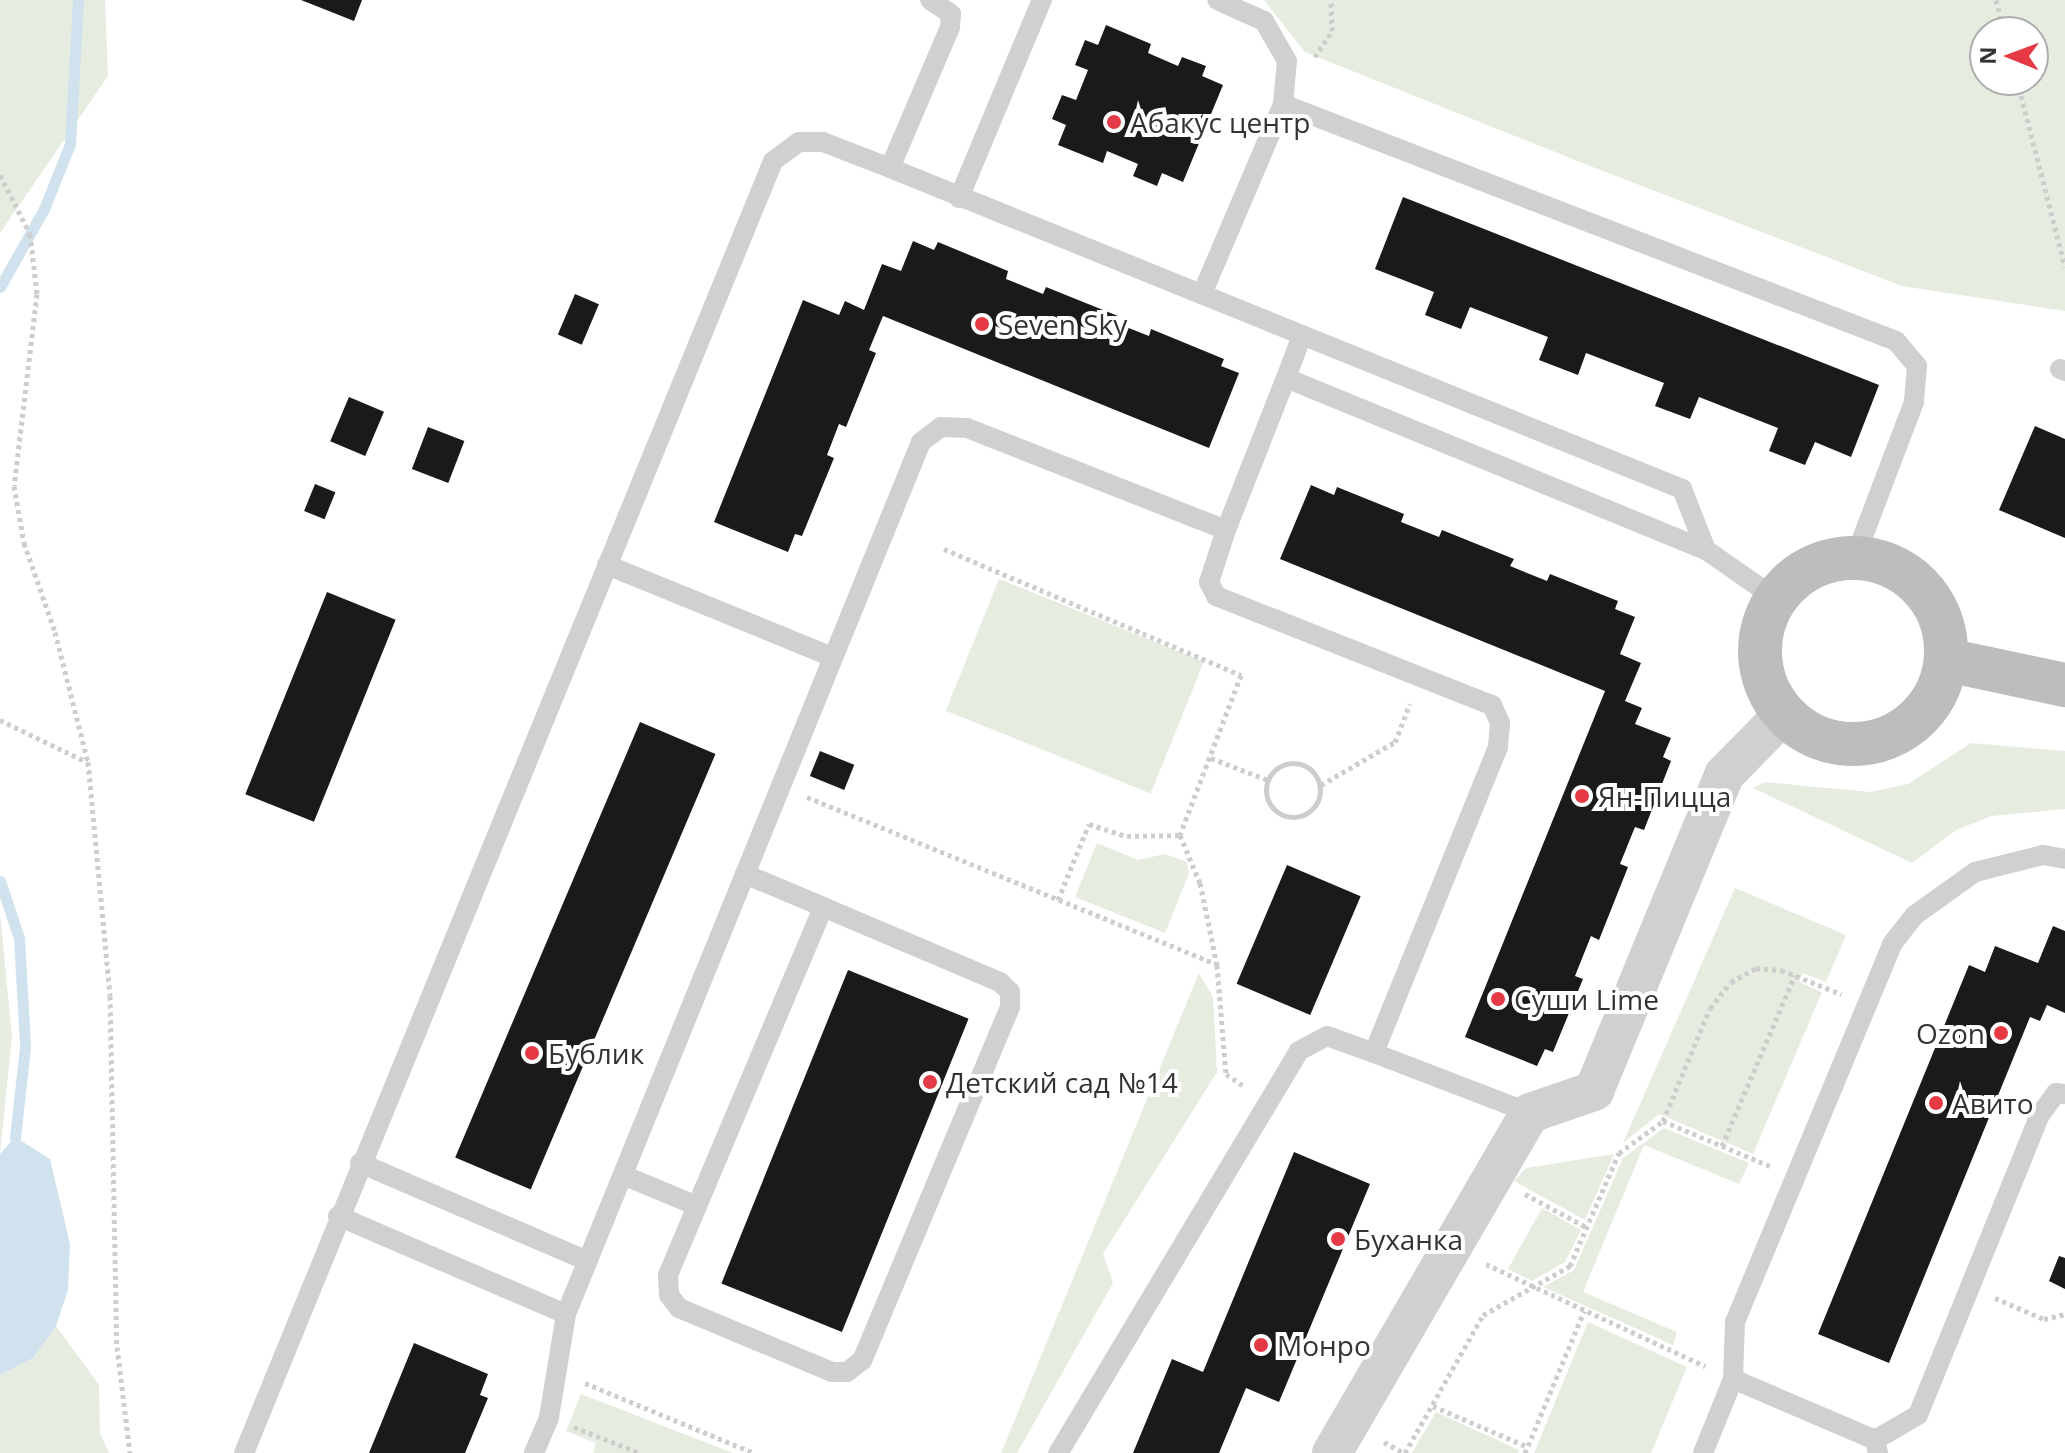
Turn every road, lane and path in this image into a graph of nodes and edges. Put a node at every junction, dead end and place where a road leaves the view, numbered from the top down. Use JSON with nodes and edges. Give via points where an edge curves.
{"nodes":[{"id":1,"x":930,"y":0,"type":"edge"},
{"id":2,"x":1042,"y":0,"type":"edge"},
{"id":3,"x":1217,"y":0,"type":"edge"},
{"id":4,"x":2021,"y":96,"type":"edge"},
{"id":5,"x":1283,"y":104,"type":"junction"},
{"id":6,"x":890,"y":168,"type":"junction"},
{"id":7,"x":0,"y":175,"type":"edge"},
{"id":8,"x":959,"y":198,"type":"junction"},
{"id":9,"x":2065,"y":267,"type":"edge"},
{"id":10,"x":1202,"y":294,"type":"junction"},
{"id":11,"x":1302,"y":335,"type":"junction"},
{"id":12,"x":1286,"y":378,"type":"junction"},
{"id":13,"x":1226,"y":530,"type":"junction"},
{"id":14,"x":944,"y":549,"type":"dead end"},
{"id":15,"x":1706,"y":550,"type":"junction"},
{"id":16,"x":1855,"y":557,"type":"junction"},
{"id":17,"x":607,"y":565,"type":"junction"},
{"id":18,"x":1775,"y":598,"type":"junction"},
{"id":19,"x":833,"y":657,"type":"junction"},
{"id":20,"x":1947,"y":660,"type":"junction"},
{"id":21,"x":1421,"y":677,"type":"junction"},
{"id":22,"x":2065,"y":685,"type":"edge"},
{"id":23,"x":1783,"y":715,"type":"junction"},
{"id":24,"x":0,"y":720,"type":"edge"},
{"id":25,"x":1211,"y":758,"type":"junction"},
{"id":26,"x":88,"y":762,"type":"junction"},
{"id":27,"x":1268,"y":780,"type":"junction"},
{"id":28,"x":1321,"y":785,"type":"junction"},
{"id":29,"x":781,"y":786,"type":"junction"},
{"id":30,"x":1180,"y":835,"type":"junction"},
{"id":31,"x":2065,"y":859,"type":"edge"},
{"id":32,"x":745,"y":874,"type":"junction"},
{"id":33,"x":1058,"y":900,"type":"junction"},
{"id":34,"x":823,"y":907,"type":"junction"},
{"id":35,"x":1217,"y":965,"type":"junction"},
{"id":36,"x":1795,"y":975,"type":"junction"},
{"id":37,"x":1864,"y":1004,"type":"junction"},
{"id":38,"x":1374,"y":1053,"type":"junction"},
{"id":39,"x":1226,"y":1074,"type":"dead end"},
{"id":40,"x":2065,"y":1094,"type":"edge"},
{"id":41,"x":1530,"y":1113,"type":"junction"},
{"id":42,"x":1663,"y":1121,"type":"junction"},
{"id":43,"x":1722,"y":1146,"type":"junction"},
{"id":44,"x":360,"y":1163,"type":"junction"},
{"id":45,"x":623,"y":1175,"type":"junction"},
{"id":46,"x":1793,"y":1176,"type":"junction"},
{"id":47,"x":1494,"y":1177,"type":"junction"},
{"id":48,"x":697,"y":1206,"type":"junction"},
{"id":49,"x":338,"y":1216,"type":"junction"},
{"id":50,"x":1588,"y":1228,"type":"junction"},
{"id":51,"x":1453,"y":1248,"type":"junction"},
{"id":52,"x":588,"y":1261,"type":"junction"},
{"id":53,"x":1532,"y":1287,"type":"junction"},
{"id":54,"x":1970,"y":1288,"type":"junction"},
{"id":55,"x":1584,"y":1311,"type":"junction"},
{"id":56,"x":566,"y":1314,"type":"junction"},
{"id":57,"x":2065,"y":1314,"type":"edge"},
{"id":58,"x":558,"y":1372,"type":"junction"},
{"id":59,"x":1733,"y":1379,"type":"junction"},
{"id":60,"x":1433,"y":1406,"type":"junction"},
{"id":61,"x":549,"y":1417,"type":"junction"},
{"id":62,"x":1877,"y":1446,"type":"edge"},
{"id":63,"x":1526,"y":1450,"type":"edge"},
{"id":64,"x":130,"y":1453,"type":"edge"},
{"id":65,"x":244,"y":1453,"type":"edge"},
{"id":66,"x":534,"y":1453,"type":"edge"},
{"id":67,"x":640,"y":1453,"type":"edge"},
{"id":68,"x":754,"y":1453,"type":"edge"},
{"id":69,"x":1058,"y":1453,"type":"edge"},
{"id":70,"x":1332,"y":1453,"type":"edge"},
{"id":71,"x":1405,"y":1453,"type":"edge"},
{"id":72,"x":1703,"y":1453,"type":"edge"}],
"edges":[{"from":1,"to":6,"type":"lane","via":[[951,14],[950,27]]},
{"from":2,"to":8,"type":"lane"},
{"from":3,"to":5,"type":"lane","via":[[1264,21],[1287,61]]},
{"from":4,"to":9,"type":"path"},
{"from":5,"to":10,"type":"lane"},
{"from":5,"to":16,"type":"lane","via":[[1896,341],[1917,366],[1914,402]]},
{"from":6,"to":8,"type":"lane"},
{"from":6,"to":17,"type":"lane","via":[[823,142],[799,142],[773,161]]},
{"from":7,"to":26,"type":"path","via":[[30,234],[37,294],[14,486],[24,543],[55,632]]},
{"from":8,"to":10,"type":"lane"},
{"from":10,"to":11,"type":"lane"},
{"from":11,"to":12,"type":"lane"},
{"from":11,"to":15,"type":"lane","via":[[1682,489]]},
{"from":12,"to":13,"type":"lane"},
{"from":12,"to":15,"type":"lane"},
{"from":13,"to":19,"type":"lane","via":[[967,428],[941,427],[921,442]]},
{"from":13,"to":21,"type":"lane","via":[[1209,582],[1216,596]]},
{"from":14,"to":25,"type":"path","via":[[1234,668],[1241,685]]},
{"from":15,"to":18,"type":"lane"},
{"from":16,"to":18,"type":"street","via":[[1824,561],[1796,575]]},
{"from":16,"to":20,"type":"street","via":[[1892,565],[1924,588],[1943,621]]},
{"from":17,"to":19,"type":"lane"},
{"from":17,"to":44,"type":"lane"},
{"from":18,"to":23,"type":"street","via":[[1760,636],[1762,678]]},
{"from":19,"to":29,"type":"lane"},
{"from":20,"to":22,"type":"street"},
{"from":20,"to":23,"type":"street","via":[[1934,701],[1903,732],[1862,746],[1818,739]]},
{"from":21,"to":28,"type":"path","via":[[1395,742]]},
{"from":21,"to":38,"type":"lane","via":[[1492,705],[1500,723],[1498,747]]},
{"from":23,"to":41,"type":"street","via":[[1724,775],[1594,1091]]},
{"from":24,"to":26,"type":"path"},
{"from":25,"to":27,"type":"path"},
{"from":25,"to":30,"type":"path"},
{"from":26,"to":64,"type":"path","via":[[110,996],[117,1347]]},
{"from":27,"to":28,"type":"path","via":[[1293,763],[1314,773]]},
{"from":27,"to":28,"type":"path","via":[[1269,802],[1286,816],[1311,811]]},
{"from":29,"to":32,"type":"lane"},
{"from":29,"to":33,"type":"path"},
{"from":30,"to":33,"type":"path","via":[[1127,836],[1089,824]]},
{"from":30,"to":35,"type":"path","via":[[1200,883]]},
{"from":31,"to":37,"type":"lane","via":[[2043,855],[1975,872],[1915,915],[1892,944]]},
{"from":32,"to":34,"type":"lane"},
{"from":32,"to":45,"type":"lane"},
{"from":33,"to":35,"type":"path"},
{"from":34,"to":48,"type":"lane"},
{"from":34,"to":48,"type":"lane","via":[[1000,982],[1010,992],[1010,1007],[862,1360],[847,1372],[832,1372],[679,1308],[669,1295],[668,1275]]},
{"from":35,"to":39,"type":"path"},
{"from":36,"to":37,"type":"path"},
{"from":36,"to":42,"type":"path","via":[[1756,968],[1731,982],[1710,1008]]},
{"from":36,"to":43,"type":"path"},
{"from":37,"to":46,"type":"lane"},
{"from":38,"to":41,"type":"lane"},
{"from":38,"to":69,"type":"lane","via":[[1327,1036],[1299,1051]]},
{"from":40,"to":54,"type":"lane","via":[[2056,1093],[2040,1115]]},
{"from":41,"to":47,"type":"street"},
{"from":42,"to":43,"type":"path"},
{"from":42,"to":50,"type":"path","via":[[1619,1153]]},
{"from":43,"to":46,"type":"path"},
{"from":44,"to":49,"type":"lane"},
{"from":44,"to":52,"type":"lane"},
{"from":45,"to":48,"type":"lane"},
{"from":45,"to":52,"type":"lane"},
{"from":46,"to":59,"type":"lane","via":[[1735,1322]]},
{"from":47,"to":50,"type":"path"},
{"from":47,"to":51,"type":"street"},
{"from":49,"to":56,"type":"lane"},
{"from":49,"to":65,"type":"lane"},
{"from":50,"to":53,"type":"path","via":[[1570,1266]]},
{"from":51,"to":53,"type":"path"},
{"from":51,"to":70,"type":"street"},
{"from":52,"to":56,"type":"lane"},
{"from":53,"to":55,"type":"path"},
{"from":53,"to":60,"type":"path","via":[[1483,1315]]},
{"from":54,"to":57,"type":"path","via":[[2044,1319]]},
{"from":54,"to":62,"type":"lane","via":[[1918,1415]]},
{"from":55,"to":59,"type":"path"},
{"from":55,"to":63,"type":"path"},
{"from":56,"to":58,"type":"lane"},
{"from":58,"to":61,"type":"lane"},
{"from":58,"to":68,"type":"path"},
{"from":59,"to":62,"type":"lane"},
{"from":59,"to":72,"type":"lane"},
{"from":60,"to":63,"type":"path"},
{"from":60,"to":71,"type":"path"},
{"from":61,"to":66,"type":"lane"},
{"from":61,"to":67,"type":"path"}]}
